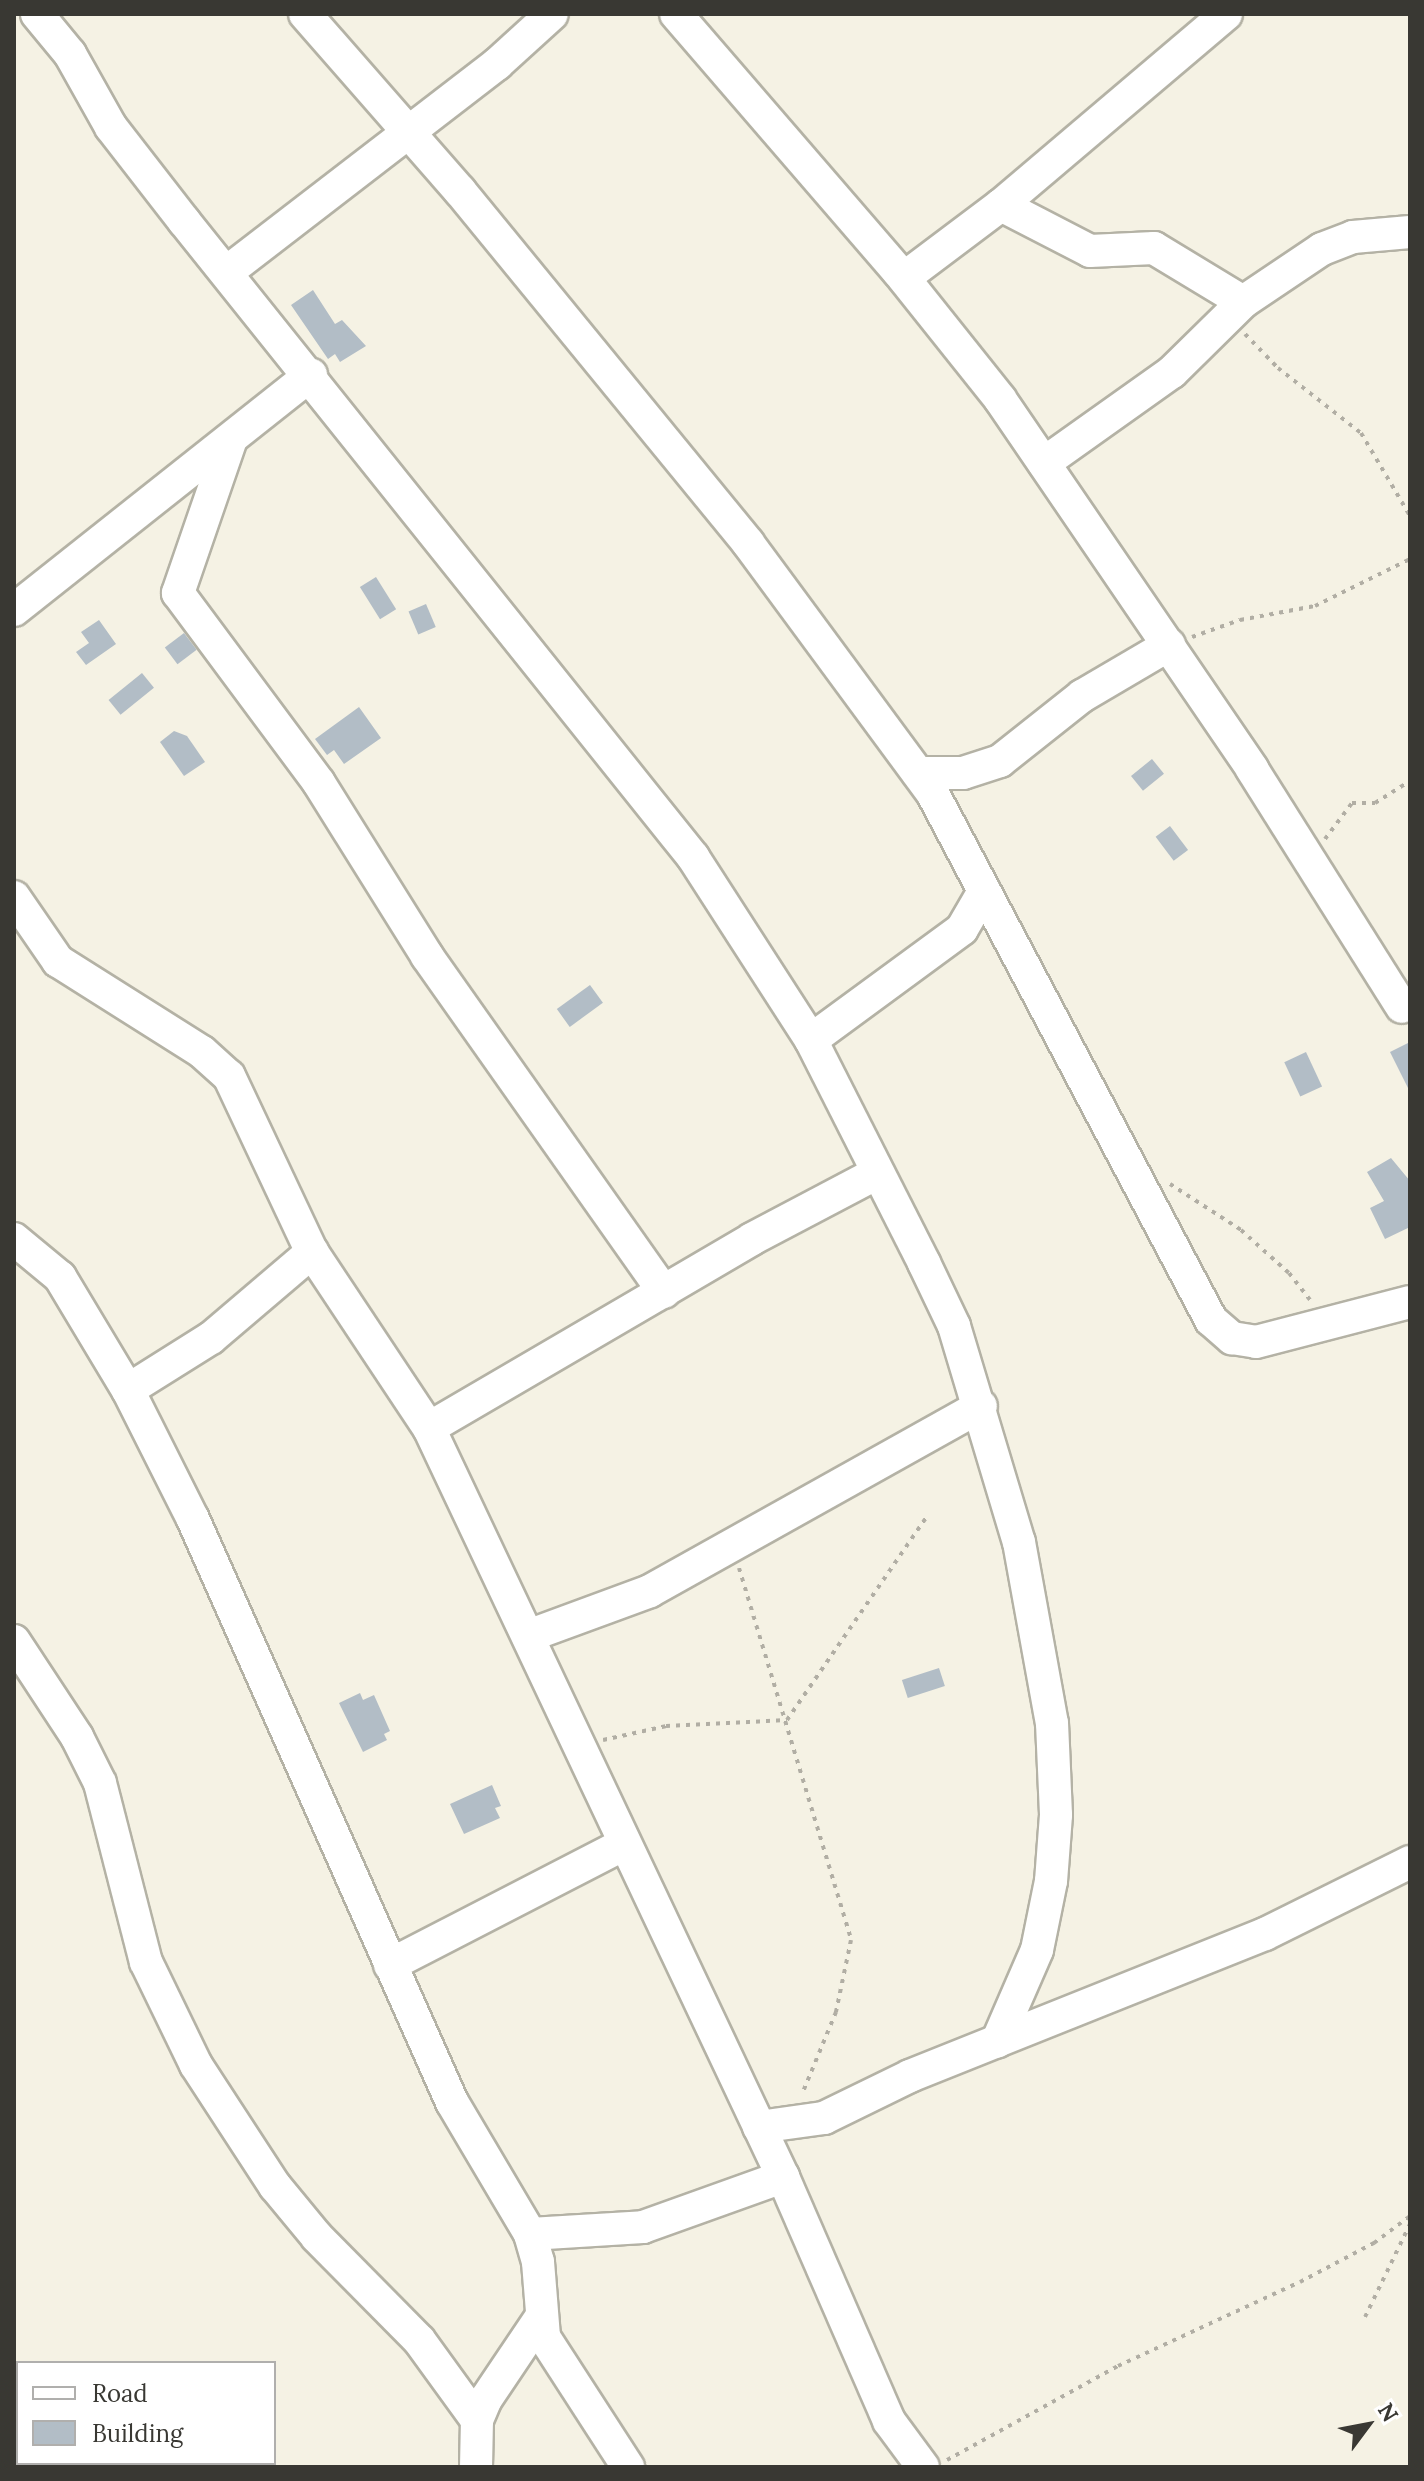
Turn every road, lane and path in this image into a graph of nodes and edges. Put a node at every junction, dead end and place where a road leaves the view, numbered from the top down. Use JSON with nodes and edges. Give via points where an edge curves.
{"nodes":[{"id":1,"x":37,"y":14,"type":"edge"},
{"id":2,"x":305,"y":14,"type":"edge"},
{"id":3,"x":552,"y":14,"type":"edge"},
{"id":4,"x":676,"y":14,"type":"edge"},
{"id":5,"x":1226,"y":14,"type":"edge"},
{"id":6,"x":409,"y":132,"type":"junction"},
{"id":7,"x":1001,"y":205,"type":"junction"},
{"id":8,"x":1410,"y":232,"type":"edge"},
{"id":9,"x":227,"y":272,"type":"junction"},
{"id":10,"x":904,"y":278,"type":"junction"},
{"id":11,"x":1236,"y":310,"type":"junction"},
{"id":12,"x":311,"y":375,"type":"junction"},
{"id":13,"x":230,"y":442,"type":"junction"},
{"id":14,"x":1044,"y":463,"type":"junction"},
{"id":15,"x":1410,"y":516,"type":"edge"},
{"id":16,"x":1410,"y":559,"type":"edge"},
{"id":17,"x":14,"y":610,"type":"edge"},
{"id":18,"x":1169,"y":645,"type":"junction"},
{"id":19,"x":918,"y":773,"type":"junction"},
{"id":20,"x":1410,"y":781,"type":"edge"},
{"id":21,"x":1311,"y":862,"type":"junction"},
{"id":22,"x":984,"y":891,"type":"junction"},
{"id":23,"x":14,"y":897,"type":"edge"},
{"id":24,"x":1402,"y":1007,"type":"dead end"},
{"id":25,"x":811,"y":1040,"type":"junction"},
{"id":26,"x":877,"y":1173,"type":"junction"},
{"id":27,"x":1162,"y":1179,"type":"dead end"},
{"id":28,"x":14,"y":1239,"type":"edge"},
{"id":29,"x":312,"y":1252,"type":"junction"},
{"id":30,"x":664,"y":1292,"type":"junction"},
{"id":31,"x":1410,"y":1302,"type":"edge"},
{"id":32,"x":1327,"y":1326,"type":"junction"},
{"id":33,"x":128,"y":1390,"type":"junction"},
{"id":34,"x":981,"y":1406,"type":"junction"},
{"id":35,"x":429,"y":1428,"type":"junction"},
{"id":36,"x":928,"y":1515,"type":"dead end"},
{"id":37,"x":731,"y":1546,"type":"junction"},
{"id":38,"x":528,"y":1636,"type":"junction"},
{"id":39,"x":14,"y":1641,"type":"edge"},
{"id":40,"x":787,"y":1720,"type":"junction"},
{"id":41,"x":579,"y":1749,"type":"junction"},
{"id":42,"x":624,"y":1844,"type":"junction"},
{"id":43,"x":1410,"y":1862,"type":"edge"},
{"id":44,"x":390,"y":1965,"type":"junction"},
{"id":45,"x":997,"y":2042,"type":"junction"},
{"id":46,"x":774,"y":2126,"type":"junction"},
{"id":47,"x":783,"y":2177,"type":"junction"},
{"id":48,"x":1410,"y":2216,"type":"edge"},
{"id":49,"x":1410,"y":2224,"type":"edge"},
{"id":50,"x":530,"y":2234,"type":"junction"},
{"id":51,"x":541,"y":2317,"type":"junction"},
{"id":52,"x":1365,"y":2317,"type":"dead end"},
{"id":53,"x":477,"y":2420,"type":"junction"},
{"id":54,"x":889,"y":2421,"type":"junction"},
{"id":55,"x":476,"y":2467,"type":"edge"},
{"id":56,"x":628,"y":2467,"type":"edge"},
{"id":57,"x":891,"y":2467,"type":"edge"},
{"id":58,"x":923,"y":2467,"type":"edge"},
{"id":59,"x":934,"y":2467,"type":"edge"}],
"edges":[{"from":1,"to":9,"type":"street","via":[[70,54],[111,127]]},
{"from":2,"to":6,"type":"street"},
{"from":3,"to":6,"type":"street"},
{"from":4,"to":10,"type":"street"},
{"from":5,"to":7,"type":"street"},
{"from":6,"to":9,"type":"street"},
{"from":6,"to":19,"type":"street","via":[[748,543]]},
{"from":7,"to":10,"type":"street"},
{"from":7,"to":11,"type":"street","via":[[1090,251],[1154,248]]},
{"from":8,"to":11,"type":"street","via":[[1353,237],[1322,249]]},
{"from":9,"to":12,"type":"street"},
{"from":10,"to":14,"type":"street"},
{"from":11,"to":14,"type":"street","via":[[1172,372]]},
{"from":11,"to":15,"type":"path","via":[[1278,368],[1361,433]]},
{"from":12,"to":13,"type":"street"},
{"from":12,"to":25,"type":"street","via":[[653,802]]},
{"from":13,"to":17,"type":"street"},
{"from":13,"to":30,"type":"street","via":[[178,593],[319,783],[427,956]]},
{"from":14,"to":18,"type":"street"},
{"from":16,"to":18,"type":"path","via":[[1315,606],[1240,620]]},
{"from":18,"to":19,"type":"street","via":[[1082,696],[1000,761],[963,773]]},
{"from":18,"to":21,"type":"street"},
{"from":19,"to":22,"type":"street"},
{"from":20,"to":21,"type":"path","via":[[1375,803],[1352,803]]},
{"from":21,"to":24,"type":"street"},
{"from":22,"to":25,"type":"street","via":[[962,929]]},
{"from":22,"to":32,"type":"street","via":[[1211,1320],[1232,1338],[1256,1342]]},
{"from":23,"to":29,"type":"street","via":[[58,961],[222,1068]]},
{"from":25,"to":26,"type":"street"},
{"from":26,"to":30,"type":"street"},
{"from":26,"to":34,"type":"street","via":[[954,1326]]},
{"from":27,"to":32,"type":"path","via":[[1225,1218],[1289,1273]]},
{"from":28,"to":33,"type":"street","via":[[60,1277]]},
{"from":29,"to":33,"type":"street","via":[[211,1338]]},
{"from":29,"to":35,"type":"street"},
{"from":30,"to":35,"type":"street"},
{"from":31,"to":32,"type":"street"},
{"from":33,"to":44,"type":"street","via":[[193,1519]]},
{"from":34,"to":37,"type":"street"},
{"from":34,"to":45,"type":"street","via":[[1038,1631],[1052,1723],[1056,1815],[1051,1881],[1037,1950]]},
{"from":35,"to":38,"type":"street"},
{"from":36,"to":40,"type":"path"},
{"from":37,"to":38,"type":"street","via":[[650,1591]]},
{"from":37,"to":40,"type":"path"},
{"from":38,"to":41,"type":"street"},
{"from":39,"to":53,"type":"street","via":[[77,1737],[100,1783],[146,1962],[196,2065],[275,2186],[317,2237],[419,2340]]},
{"from":40,"to":41,"type":"path","via":[[666,1726],[617,1734]]},
{"from":40,"to":46,"type":"path","via":[[851,1940],[836,2012]]},
{"from":41,"to":42,"type":"street"},
{"from":42,"to":44,"type":"street"},
{"from":42,"to":46,"type":"street"},
{"from":43,"to":45,"type":"street","via":[[1265,1934]]},
{"from":44,"to":50,"type":"street","via":[[458,2114]]},
{"from":45,"to":46,"type":"street","via":[[824,2118]]},
{"from":46,"to":47,"type":"street"},
{"from":47,"to":50,"type":"street","via":[[643,2227]]},
{"from":47,"to":54,"type":"street"},
{"from":48,"to":59,"type":"path","via":[[1374,2243],[1118,2366]]},
{"from":49,"to":52,"type":"path"},
{"from":50,"to":51,"type":"street","via":[[538,2262]]},
{"from":51,"to":53,"type":"street","via":[[498,2375]]},
{"from":51,"to":56,"type":"street","via":[[544,2337],[561,2370]]},
{"from":53,"to":55,"type":"street"},
{"from":54,"to":57,"type":"street"},
{"from":54,"to":58,"type":"street"}]}
